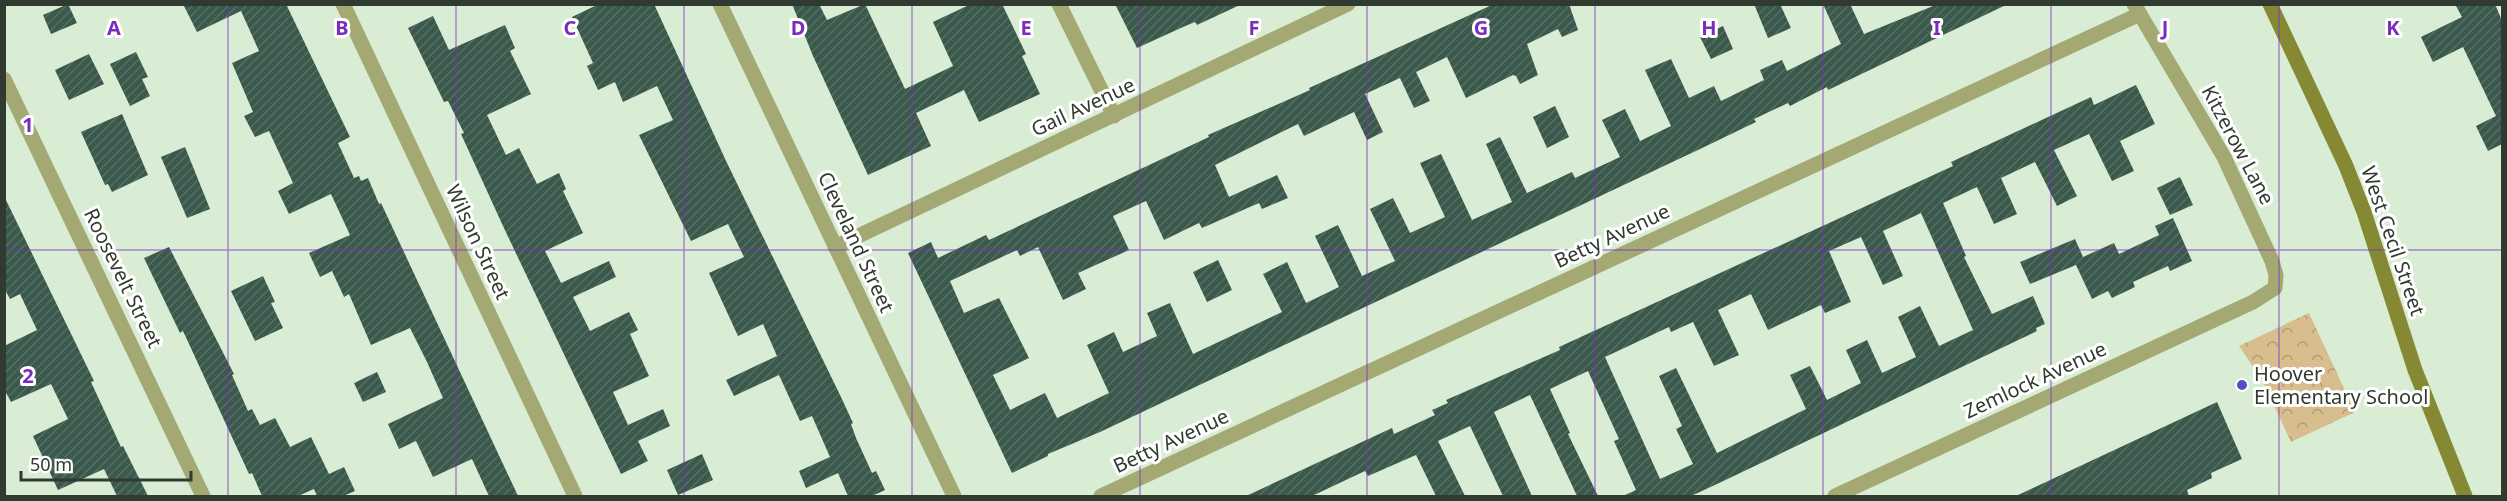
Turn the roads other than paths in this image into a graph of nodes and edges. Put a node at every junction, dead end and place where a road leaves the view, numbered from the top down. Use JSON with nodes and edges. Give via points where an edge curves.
{"nodes":[{"id":1,"x":343,"y":4,"type":"edge"},
{"id":2,"x":720,"y":4,"type":"edge"},
{"id":3,"x":1059,"y":4,"type":"edge"},
{"id":4,"x":1348,"y":4,"type":"edge"},
{"id":5,"x":2270,"y":4,"type":"edge"},
{"id":6,"x":2137,"y":9,"type":"edge"},
{"id":7,"x":4,"y":79,"type":"edge"},
{"id":8,"x":1114,"y":116,"type":"junction"},
{"id":9,"x":835,"y":247,"type":"junction"},
{"id":10,"x":2253,"y":302,"type":"joint"},
{"id":11,"x":204,"y":496,"type":"edge"},
{"id":12,"x":575,"y":496,"type":"edge"},
{"id":13,"x":954,"y":496,"type":"edge"},
{"id":14,"x":1101,"y":496,"type":"edge"},
{"id":15,"x":1835,"y":496,"type":"edge"},
{"id":16,"x":2465,"y":496,"type":"edge"}],
"edges":[{"from":1,"to":12,"type":"street","name":"Wilson Street"},
{"from":2,"to":9,"type":"street","name":"Cleveland Street"},
{"from":3,"to":8,"type":"street"},
{"from":4,"to":8,"type":"street","name":"Gail Avenue"},
{"from":5,"to":16,"type":"main road","name":"West Cecil Street","via":[[2346,166],[2415,370]]},
{"from":6,"to":10,"type":"street","name":"Kitzerow Lane","via":[[2224,157],[2272,261],[2275,288]]},
{"from":6,"to":14,"type":"street","name":"Betty Avenue"},
{"from":7,"to":11,"type":"street","name":"Roosevelt Street"},
{"from":8,"to":9,"type":"street","name":"Gail Avenue"},
{"from":9,"to":13,"type":"street","name":"Cleveland Street"},
{"from":10,"to":15,"type":"street","name":"Zemlock Avenue"}]}
